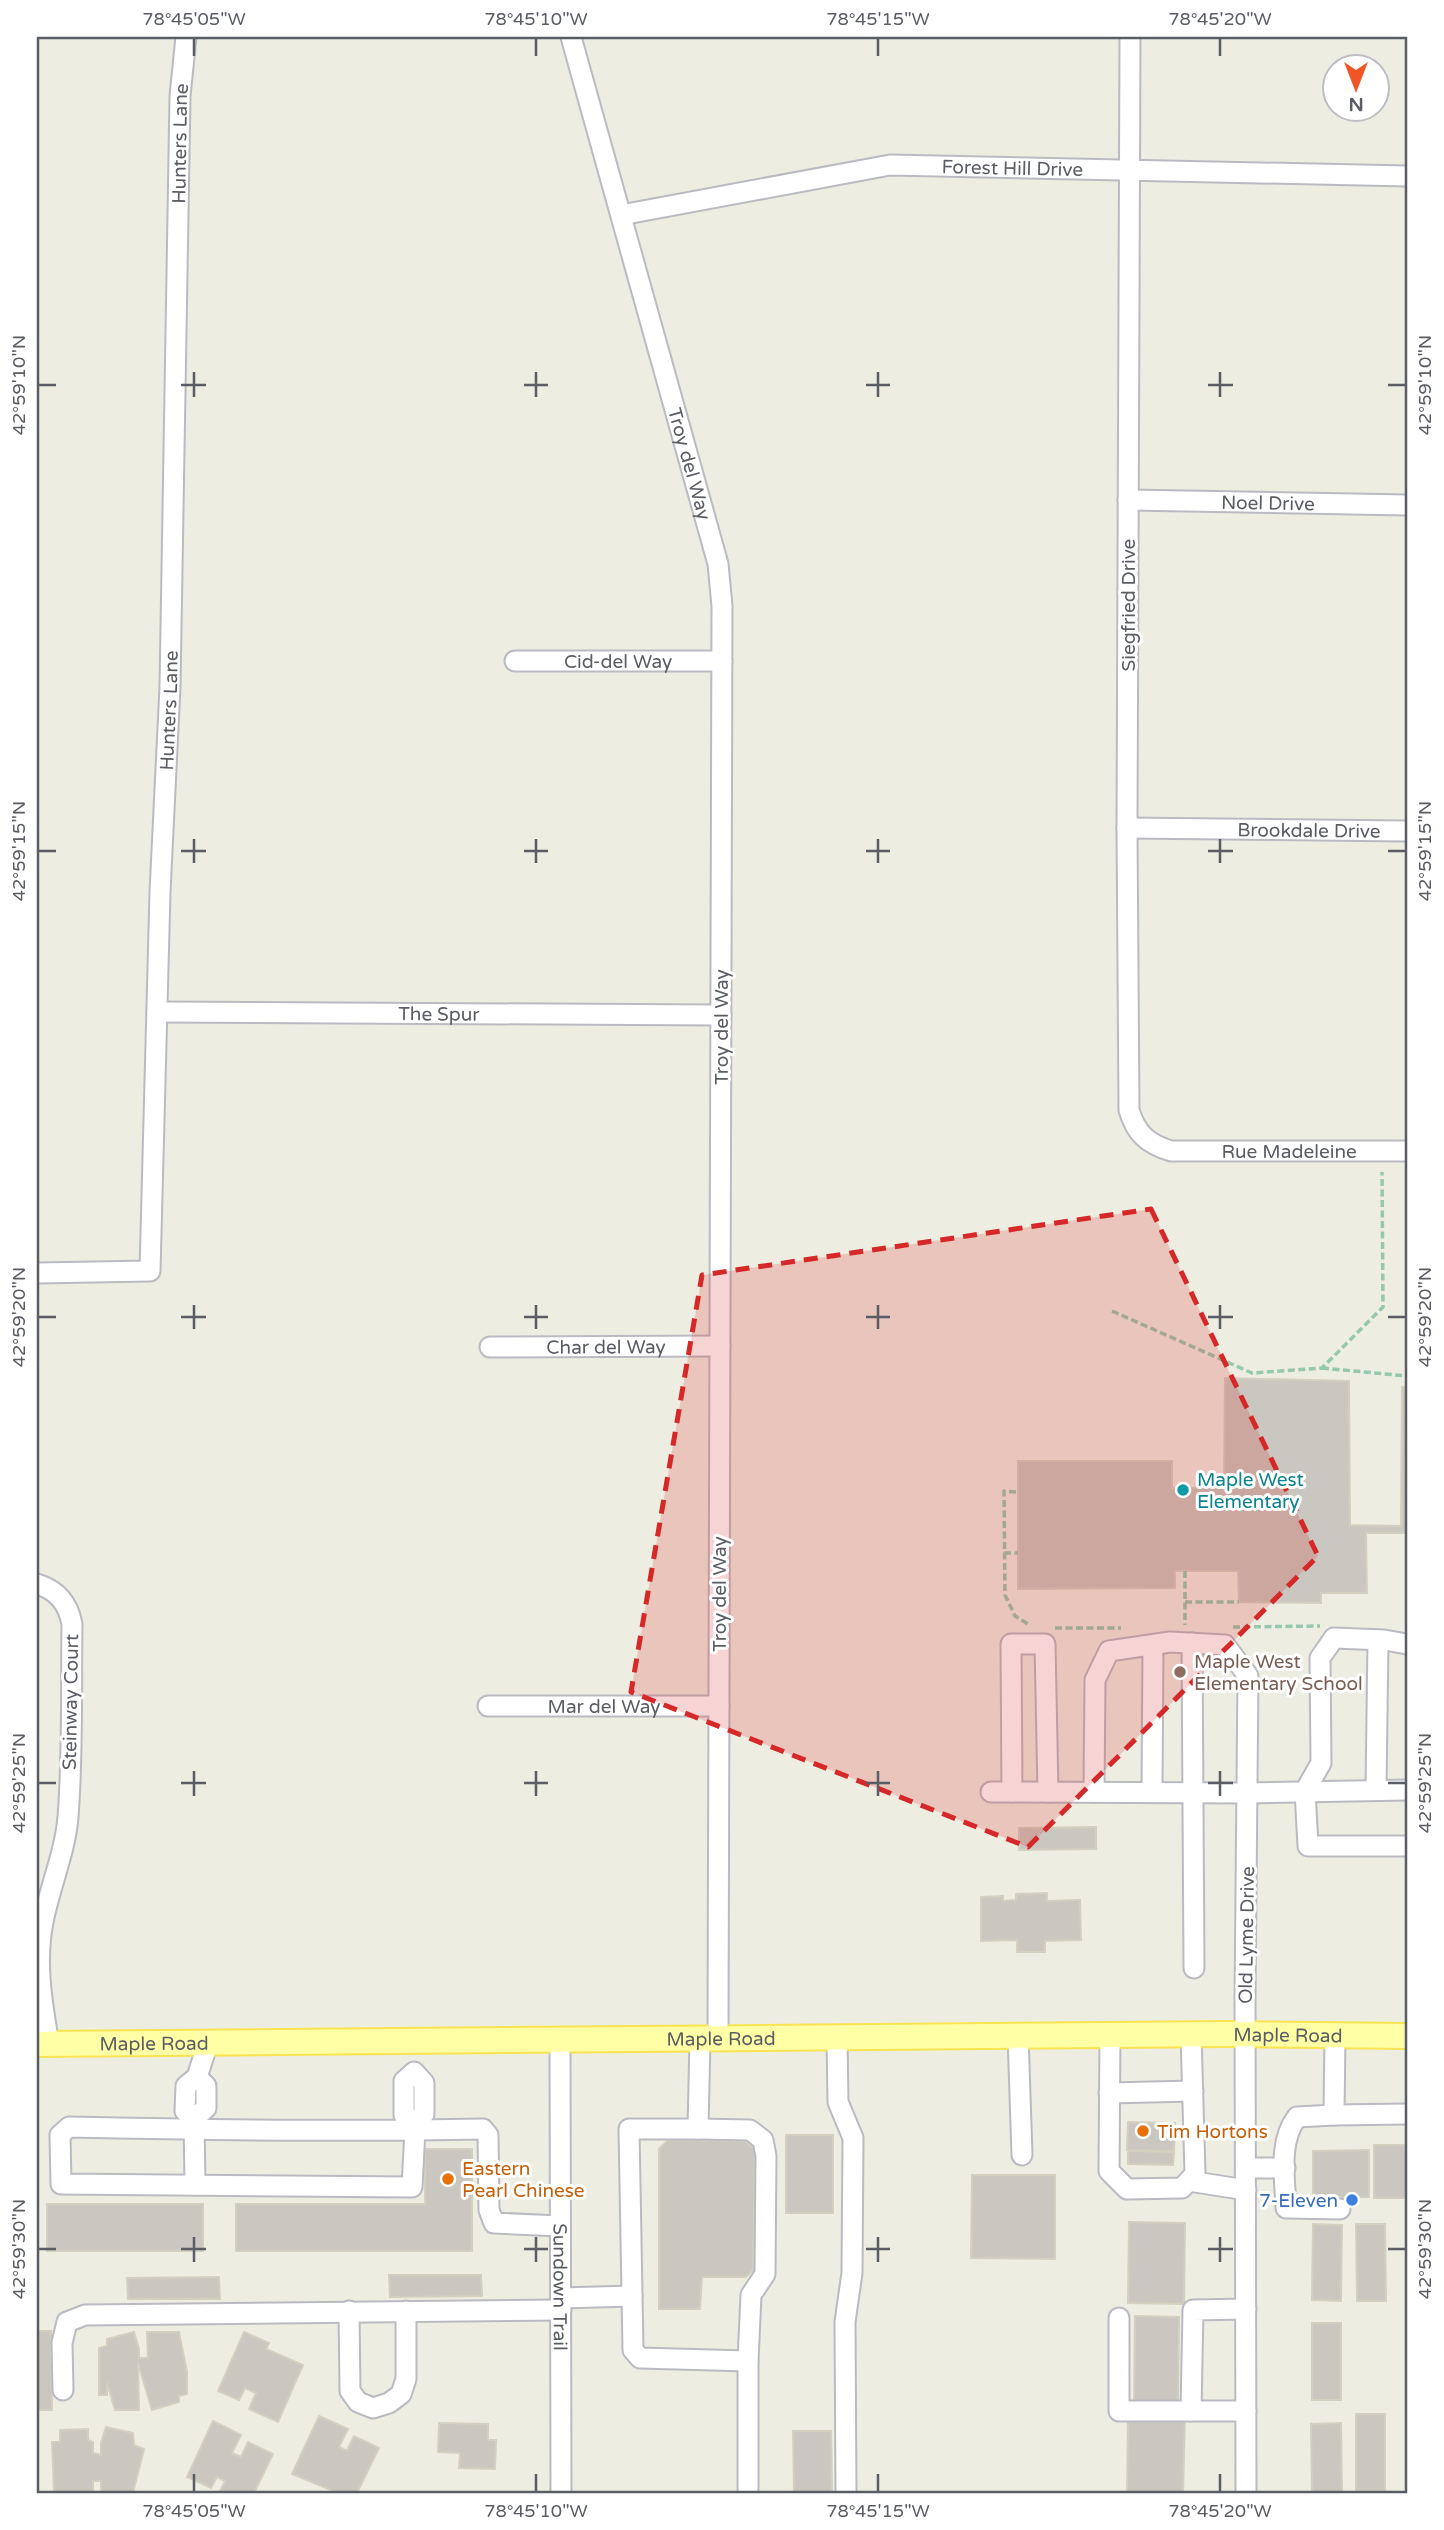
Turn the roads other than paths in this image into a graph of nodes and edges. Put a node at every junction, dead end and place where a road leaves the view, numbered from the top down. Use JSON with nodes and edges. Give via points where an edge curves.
{"nodes":[{"id":1,"x":186,"y":37,"type":"edge"},
{"id":2,"x":571,"y":37,"type":"edge"},
{"id":3,"x":1130,"y":37,"type":"edge"},
{"id":4,"x":1130,"y":170,"type":"junction"},
{"id":5,"x":1407,"y":176,"type":"edge"},
{"id":6,"x":621,"y":215,"type":"junction"},
{"id":7,"x":1128,"y":500,"type":"junction"},
{"id":8,"x":1407,"y":506,"type":"edge"},
{"id":9,"x":515,"y":661,"type":"dead end"},
{"id":10,"x":722,"y":661,"type":"junction"},
{"id":11,"x":1127,"y":828,"type":"junction"},
{"id":12,"x":1407,"y":831,"type":"edge"},
{"id":13,"x":157,"y":1012,"type":"junction"},
{"id":14,"x":721,"y":1015,"type":"junction"},
{"id":15,"x":1171,"y":1151,"type":"joint"},
{"id":16,"x":1407,"y":1152,"type":"edge"},
{"id":17,"x":37,"y":1273,"type":"edge"},
{"id":18,"x":720,"y":1346,"type":"junction"},
{"id":19,"x":491,"y":1347,"type":"dead end"},
{"id":20,"x":37,"y":1584,"type":"edge"},
{"id":21,"x":1189,"y":1635,"type":"junction"},
{"id":22,"x":1378,"y":1640,"type":"junction"},
{"id":23,"x":1407,"y":1644,"type":"edge"},
{"id":24,"x":1153,"y":1645,"type":"junction"},
{"id":25,"x":488,"y":1706,"type":"dead end"},
{"id":26,"x":719,"y":1706,"type":"junction"},
{"id":27,"x":1376,"y":1790,"type":"junction"},
{"id":28,"x":1407,"y":1790,"type":"edge"},
{"id":29,"x":1305,"y":1791,"type":"junction"},
{"id":30,"x":991,"y":1792,"type":"dead end"},
{"id":31,"x":1012,"y":1792,"type":"junction"},
{"id":32,"x":1048,"y":1792,"type":"junction"},
{"id":33,"x":1094,"y":1792,"type":"junction"},
{"id":34,"x":1152,"y":1792,"type":"junction"},
{"id":35,"x":1192,"y":1792,"type":"junction"},
{"id":36,"x":1248,"y":1793,"type":"junction"},
{"id":37,"x":1407,"y":1846,"type":"edge"},
{"id":38,"x":1194,"y":1968,"type":"dead end"},
{"id":39,"x":1191,"y":2034,"type":"junction"},
{"id":40,"x":1246,"y":2034,"type":"junction"},
{"id":41,"x":1018,"y":2035,"type":"junction"},
{"id":42,"x":1110,"y":2035,"type":"junction"},
{"id":43,"x":1335,"y":2035,"type":"junction"},
{"id":44,"x":837,"y":2036,"type":"junction"},
{"id":45,"x":1407,"y":2036,"type":"edge"},
{"id":46,"x":709,"y":2038,"type":"junction"},
{"id":47,"x":560,"y":2039,"type":"junction"},
{"id":48,"x":415,"y":2040,"type":"junction"},
{"id":49,"x":208,"y":2043,"type":"junction"},
{"id":50,"x":43,"y":2044,"type":"edge"},
{"id":51,"x":1192,"y":2091,"type":"junction"},
{"id":52,"x":1109,"y":2093,"type":"junction"},
{"id":53,"x":1407,"y":2114,"type":"edge"},
{"id":54,"x":1334,"y":2115,"type":"junction"},
{"id":55,"x":194,"y":2124,"type":"junction"},
{"id":56,"x":415,"y":2126,"type":"junction"},
{"id":57,"x":698,"y":2129,"type":"junction"},
{"id":58,"x":1022,"y":2155,"type":"dead end"},
{"id":59,"x":1246,"y":2168,"type":"junction"},
{"id":60,"x":1285,"y":2168,"type":"junction"},
{"id":61,"x":1189,"y":2181,"type":"junction"},
{"id":62,"x":195,"y":2185,"type":"junction"},
{"id":63,"x":1247,"y":2190,"type":"junction"},
{"id":64,"x":1340,"y":2209,"type":"dead end"},
{"id":65,"x":560,"y":2227,"type":"junction"},
{"id":66,"x":632,"y":2296,"type":"junction"},
{"id":67,"x":561,"y":2304,"type":"junction"},
{"id":68,"x":1246,"y":2309,"type":"junction"},
{"id":69,"x":349,"y":2311,"type":"junction"},
{"id":70,"x":406,"y":2311,"type":"junction"},
{"id":71,"x":1119,"y":2318,"type":"dead end"},
{"id":72,"x":748,"y":2361,"type":"junction"},
{"id":73,"x":63,"y":2390,"type":"dead end"},
{"id":74,"x":1191,"y":2411,"type":"junction"},
{"id":75,"x":1246,"y":2411,"type":"junction"},
{"id":76,"x":561,"y":2493,"type":"edge"},
{"id":77,"x":748,"y":2493,"type":"edge"},
{"id":78,"x":846,"y":2493,"type":"edge"},
{"id":79,"x":1246,"y":2493,"type":"edge"}],
"edges":[{"from":1,"to":13,"type":"street","name":"Hunters Lane","via":[[180,96],[170,673]]},
{"from":2,"to":6,"type":"street","name":"Troy del Way"},
{"from":3,"to":4,"type":"street","name":"Siegfried Drive"},
{"from":4,"to":5,"type":"street","name":"Forest Hill Drive"},
{"from":4,"to":6,"type":"street","name":"Forest Hill Drive","via":[[890,165]]},
{"from":4,"to":7,"type":"street","name":"Siegfried Drive"},
{"from":6,"to":10,"type":"street","name":"Troy del Way","via":[[718,564]]},
{"from":7,"to":8,"type":"street","name":"Noel Drive"},
{"from":7,"to":11,"type":"street","name":"Siegfried Drive"},
{"from":9,"to":10,"type":"street","name":"Cid-del Way"},
{"from":10,"to":14,"type":"street","name":"Troy del Way"},
{"from":11,"to":12,"type":"street","name":"Brookdale Drive"},
{"from":11,"to":15,"type":"street","name":"Siegfried Drive","via":[[1129,1110],[1143,1138]]},
{"from":13,"to":14,"type":"street","name":"The Spur"},
{"from":13,"to":17,"type":"street","name":"Hunters Lane","via":[[150,1272]]},
{"from":14,"to":18,"type":"street","name":"Troy del Way"},
{"from":15,"to":16,"type":"street","name":"Rue Madeleine"},
{"from":18,"to":19,"type":"street","name":"Char del Way"},
{"from":18,"to":26,"type":"street","name":"Troy del Way"},
{"from":20,"to":50,"type":"street","name":"Steinway Court","via":[[61,1597],[72,1624],[68,1818],[43,1925]]},
{"from":21,"to":24,"type":"street","name":"Old Lyme Drive"},
{"from":21,"to":35,"type":"street"},
{"from":21,"to":36,"type":"street","name":"Old Lyme Drive","via":[[1224,1645],[1248,1676]]},
{"from":22,"to":23,"type":"street"},
{"from":22,"to":27,"type":"street"},
{"from":22,"to":29,"type":"street","via":[[1334,1638],[1320,1658],[1321,1763]]},
{"from":24,"to":33,"type":"street","name":"Old Lyme Drive","via":[[1109,1651],[1095,1680]]},
{"from":24,"to":34,"type":"street"},
{"from":25,"to":26,"type":"street","name":"Mar del Way"},
{"from":26,"to":46,"type":"street","name":"Troy del Way"},
{"from":27,"to":28,"type":"street"},
{"from":27,"to":29,"type":"street"},
{"from":29,"to":36,"type":"street"},
{"from":29,"to":37,"type":"street","via":[[1308,1846]]},
{"from":30,"to":31,"type":"street"},
{"from":31,"to":32,"type":"street"},
{"from":31,"to":32,"type":"street","via":[[1011,1644],[1045,1644]]},
{"from":32,"to":33,"type":"street"},
{"from":33,"to":34,"type":"street"},
{"from":34,"to":35,"type":"street"},
{"from":35,"to":36,"type":"street"},
{"from":35,"to":38,"type":"street"},
{"from":36,"to":40,"type":"street","name":"Old Lyme Drive"},
{"from":39,"to":40,"type":"main road","name":"Maple Road"},
{"from":39,"to":42,"type":"main road","name":"Maple Road"},
{"from":39,"to":51,"type":"street"},
{"from":40,"to":43,"type":"main road","name":"Maple Road"},
{"from":40,"to":59,"type":"street","name":"Old Lyme Drive"},
{"from":41,"to":42,"type":"main road","name":"Maple Road"},
{"from":41,"to":44,"type":"main road","name":"Maple Road"},
{"from":41,"to":58,"type":"street"},
{"from":42,"to":52,"type":"street"},
{"from":43,"to":45,"type":"main road","name":"Maple Road"},
{"from":43,"to":54,"type":"street"},
{"from":44,"to":46,"type":"main road","name":"Maple Road"},
{"from":44,"to":78,"type":"street","via":[[838,2102],[853,2138],[852,2273],[845,2322]]},
{"from":46,"to":47,"type":"main road","name":"Maple Road"},
{"from":46,"to":57,"type":"street","name":"Troy del Way"},
{"from":47,"to":48,"type":"main road","name":"Maple Road"},
{"from":47,"to":65,"type":"street","name":"Sundown Trail"},
{"from":48,"to":49,"type":"main road","name":"Maple Road"},
{"from":48,"to":56,"type":"street","via":[[414,2072],[404,2081],[404,2115]]},
{"from":49,"to":50,"type":"main road","name":"Maple Road"},
{"from":49,"to":55,"type":"street","via":[[197,2077],[206,2086],[206,2108]]},
{"from":51,"to":52,"type":"street"},
{"from":51,"to":61,"type":"street","via":[[1195,2174]]},
{"from":52,"to":61,"type":"street","via":[[1109,2171],[1127,2189],[1182,2188]]},
{"from":53,"to":54,"type":"street"},
{"from":54,"to":60,"type":"street","via":[[1297,2117],[1285,2141]]},
{"from":55,"to":56,"type":"street"},
{"from":55,"to":62,"type":"street"},
{"from":55,"to":62,"type":"street","via":[[69,2127],[60,2135],[61,2184]]},
{"from":56,"to":62,"type":"street","via":[[412,2187]]},
{"from":56,"to":65,"type":"street","via":[[482,2129],[488,2135],[489,2210],[494,2223]]},
{"from":57,"to":66,"type":"street","via":[[629,2129]]},
{"from":57,"to":72,"type":"street","via":[[750,2130],[763,2140],[765,2274],[751,2295]]},
{"from":59,"to":60,"type":"street"},
{"from":59,"to":63,"type":"street","name":"Old Lyme Drive"},
{"from":60,"to":64,"type":"street","via":[[1286,2208]]},
{"from":61,"to":63,"type":"street"},
{"from":63,"to":68,"type":"street","name":"Old Lyme Drive"},
{"from":65,"to":67,"type":"street","name":"Sundown Trail"},
{"from":66,"to":67,"type":"street"},
{"from":66,"to":72,"type":"street","via":[[633,2350],[640,2358]]},
{"from":67,"to":70,"type":"street"},
{"from":67,"to":76,"type":"street","name":"Sundown Trail"},
{"from":68,"to":74,"type":"street","via":[[1193,2310]]},
{"from":68,"to":75,"type":"street","name":"Old Lyme Drive"},
{"from":69,"to":70,"type":"street"},
{"from":69,"to":70,"type":"street","via":[[350,2391],[358,2402],[373,2408],[389,2403],[404,2386]]},
{"from":69,"to":73,"type":"street","via":[[85,2315],[67,2322],[62,2343]]},
{"from":71,"to":74,"type":"street","via":[[1119,2411]]},
{"from":72,"to":77,"type":"street"},
{"from":74,"to":75,"type":"street"},
{"from":75,"to":79,"type":"street","name":"Old Lyme Drive"}]}
